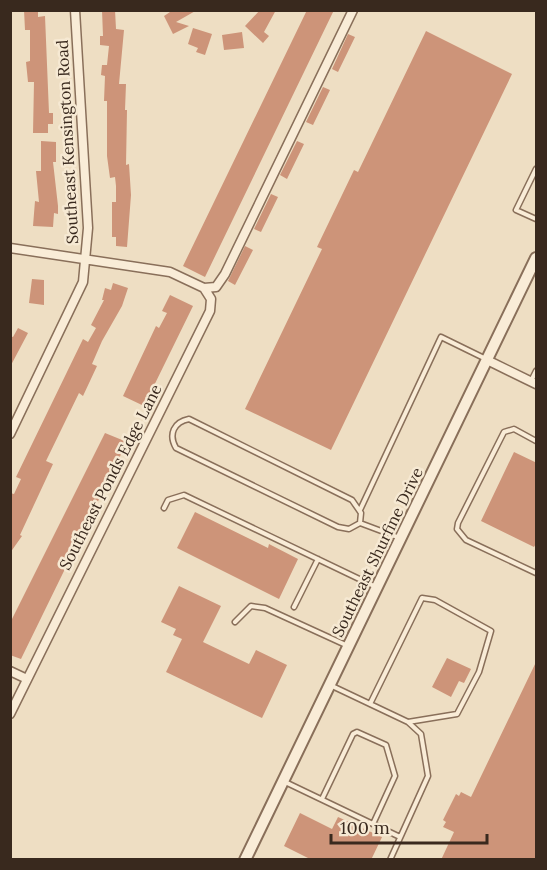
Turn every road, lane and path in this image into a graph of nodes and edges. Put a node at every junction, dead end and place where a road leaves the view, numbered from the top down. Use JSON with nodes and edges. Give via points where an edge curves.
{"nodes":[{"id":1,"x":75,"y":10,"type":"edge"},
{"id":2,"x":352,"y":10,"type":"edge"},
{"id":3,"x":537,"y":169,"type":"edge"},
{"id":4,"x":537,"y":219,"type":"edge"},
{"id":5,"x":10,"y":248,"type":"edge"},
{"id":6,"x":537,"y":258,"type":"edge"},
{"id":7,"x":87,"y":261,"type":"junction"},
{"id":8,"x":204,"y":288,"type":"junction"},
{"id":9,"x":487,"y":360,"type":"junction"},
{"id":10,"x":537,"y":371,"type":"edge"},
{"id":11,"x":534,"y":383,"type":"edge"},
{"id":12,"x":10,"y":434,"type":"edge"},
{"id":13,"x":537,"y":441,"type":"edge"},
{"id":14,"x":164,"y":508,"type":"dead end"},
{"id":15,"x":360,"y":511,"type":"junction"},
{"id":16,"x":360,"y":522,"type":"junction"},
{"id":17,"x":400,"y":538,"type":"junction"},
{"id":18,"x":318,"y":559,"type":"junction"},
{"id":19,"x":537,"y":573,"type":"edge"},
{"id":20,"x":376,"y":587,"type":"junction"},
{"id":21,"x":294,"y":607,"type":"dead end"},
{"id":22,"x":235,"y":622,"type":"dead end"},
{"id":23,"x":348,"y":646,"type":"junction"},
{"id":24,"x":10,"y":670,"type":"edge"},
{"id":25,"x":27,"y":679,"type":"junction"},
{"id":26,"x":329,"y":684,"type":"junction"},
{"id":27,"x":370,"y":704,"type":"junction"},
{"id":28,"x":10,"y":714,"type":"edge"},
{"id":29,"x":408,"y":722,"type":"junction"},
{"id":30,"x":283,"y":780,"type":"junction"},
{"id":31,"x":322,"y":799,"type":"junction"},
{"id":32,"x":373,"y":824,"type":"junction"},
{"id":33,"x":400,"y":837,"type":"junction"},
{"id":34,"x":245,"y":860,"type":"edge"},
{"id":35,"x":390,"y":860,"type":"edge"}],
"edges":[{"from":1,"to":7,"type":"street","name":"Southeast Kensington Road"},
{"from":2,"to":8,"type":"street","via":[[225,274],[216,287]]},
{"from":3,"to":4,"type":"lane","via":[[516,210]]},
{"from":5,"to":7,"type":"street"},
{"from":6,"to":9,"type":"street","name":"Southeast Shurfine Drive"},
{"from":7,"to":8,"type":"street","via":[[170,272]]},
{"from":7,"to":12,"type":"street","name":"Southeast Kensington Road","via":[[76,300]]},
{"from":8,"to":25,"type":"street","name":"Southeast Ponds Edge Lane","via":[[211,298],[210,311]]},
{"from":9,"to":11,"type":"street"},
{"from":9,"to":15,"type":"lane","via":[[441,337]]},
{"from":9,"to":17,"type":"street","name":"Southeast Shurfine Drive"},
{"from":10,"to":11,"type":"lane"},
{"from":13,"to":19,"type":"lane","via":[[514,429],[504,432],[457,529],[466,540]]},
{"from":14,"to":18,"type":"lane","via":[[168,500],[184,495]]},
{"from":15,"to":16,"type":"lane"},
{"from":15,"to":16,"type":"lane","via":[[352,500],[189,419],[175,426],[172,435],[176,448],[338,526],[349,529]]},
{"from":16,"to":17,"type":"lane"},
{"from":17,"to":20,"type":"street","name":"Southeast Shurfine Drive"},
{"from":18,"to":20,"type":"lane"},
{"from":18,"to":21,"type":"lane"},
{"from":20,"to":23,"type":"street","name":"Southeast Shurfine Drive"},
{"from":22,"to":23,"type":"lane","via":[[251,606],[258,607]]},
{"from":23,"to":26,"type":"street","name":"Southeast Shurfine Drive"},
{"from":24,"to":25,"type":"street"},
{"from":25,"to":28,"type":"street","name":"Southeast Ponds Edge Lane"},
{"from":26,"to":27,"type":"lane"},
{"from":26,"to":30,"type":"street","name":"Southeast Shurfine Drive"},
{"from":27,"to":29,"type":"lane"},
{"from":27,"to":29,"type":"lane","via":[[422,598],[435,600],[491,631],[479,672],[457,714]]},
{"from":29,"to":33,"type":"lane","via":[[421,734],[428,776]]},
{"from":30,"to":31,"type":"lane"},
{"from":30,"to":34,"type":"street","name":"Southeast Shurfine Drive"},
{"from":31,"to":32,"type":"lane"},
{"from":31,"to":32,"type":"lane","via":[[353,734],[357,732],[386,745],[395,776]]},
{"from":32,"to":33,"type":"lane"},
{"from":33,"to":35,"type":"lane"}]}
